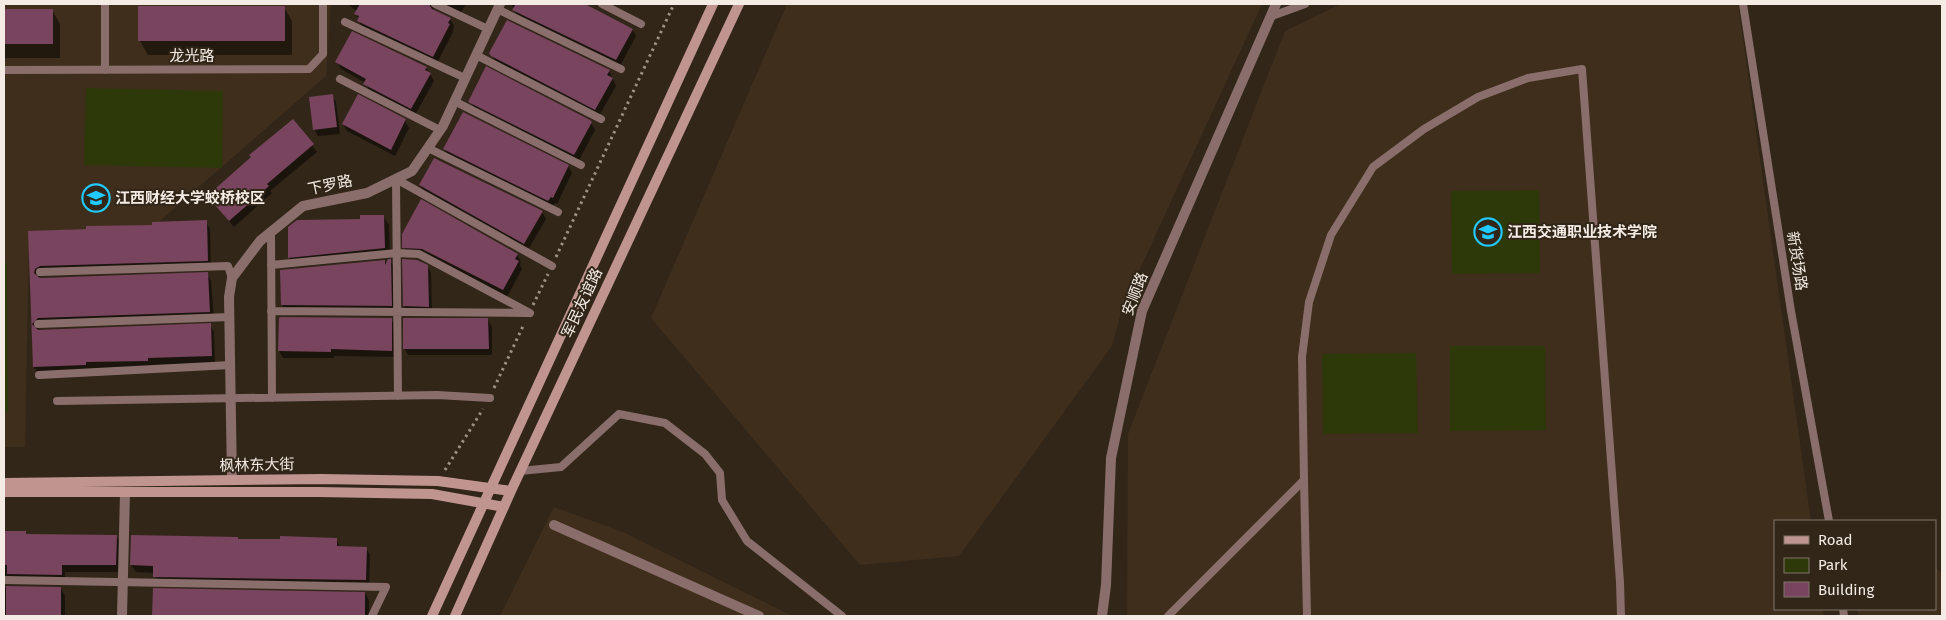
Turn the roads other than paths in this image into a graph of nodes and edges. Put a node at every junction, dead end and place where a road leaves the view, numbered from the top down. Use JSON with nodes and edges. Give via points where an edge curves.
{"nodes":[{"id":1,"x":104,"y":4,"type":"edge"},
{"id":2,"x":322,"y":4,"type":"edge"},
{"id":3,"x":435,"y":4,"type":"edge"},
{"id":4,"x":602,"y":4,"type":"edge"},
{"id":5,"x":713,"y":4,"type":"edge"},
{"id":6,"x":739,"y":4,"type":"edge"},
{"id":7,"x":1276,"y":4,"type":"edge"},
{"id":8,"x":1305,"y":4,"type":"edge"},
{"id":9,"x":1743,"y":4,"type":"edge"},
{"id":10,"x":498,"y":6,"type":"edge"},
{"id":11,"x":1272,"y":16,"type":"junction"},
{"id":12,"x":345,"y":22,"type":"dead end"},
{"id":13,"x":642,"y":24,"type":"dead end"},
{"id":14,"x":488,"y":29,"type":"junction"},
{"id":15,"x":476,"y":55,"type":"junction"},
{"id":16,"x":621,"y":69,"type":"dead end"},
{"id":17,"x":4,"y":70,"type":"edge"},
{"id":18,"x":104,"y":70,"type":"junction"},
{"id":19,"x":465,"y":78,"type":"junction"},
{"id":20,"x":340,"y":79,"type":"dead end"},
{"id":21,"x":454,"y":102,"type":"junction"},
{"id":22,"x":601,"y":119,"type":"dead end"},
{"id":23,"x":440,"y":130,"type":"junction"},
{"id":24,"x":428,"y":148,"type":"junction"},
{"id":25,"x":581,"y":165,"type":"dead end"},
{"id":26,"x":396,"y":179,"type":"junction"},
{"id":27,"x":558,"y":212,"type":"dead end"},
{"id":28,"x":271,"y":233,"type":"junction"},
{"id":29,"x":397,"y":253,"type":"junction"},
{"id":30,"x":271,"y":264,"type":"junction"},
{"id":31,"x":552,"y":266,"type":"road end"},
{"id":32,"x":40,"y":272,"type":"dead end"},
{"id":33,"x":232,"y":278,"type":"junction"},
{"id":34,"x":398,"y":310,"type":"junction"},
{"id":35,"x":271,"y":311,"type":"junction"},
{"id":36,"x":230,"y":317,"type":"junction"},
{"id":37,"x":38,"y":324,"type":"dead end"},
{"id":38,"x":230,"y":366,"type":"junction"},
{"id":39,"x":39,"y":375,"type":"dead end"},
{"id":40,"x":398,"y":396,"type":"junction"},
{"id":41,"x":272,"y":398,"type":"junction"},
{"id":42,"x":490,"y":398,"type":"road end"},
{"id":43,"x":231,"y":399,"type":"junction"},
{"id":44,"x":57,"y":401,"type":"dead end"},
{"id":45,"x":520,"y":471,"type":"junction"},
{"id":46,"x":232,"y":480,"type":"junction"},
{"id":47,"x":1304,"y":480,"type":"junction"},
{"id":48,"x":4,"y":483,"type":"edge"},
{"id":49,"x":489,"y":488,"type":"junction"},
{"id":50,"x":510,"y":491,"type":"junction"},
{"id":51,"x":4,"y":492,"type":"edge"},
{"id":52,"x":125,"y":493,"type":"junction"},
{"id":53,"x":483,"y":503,"type":"junction"},
{"id":54,"x":504,"y":507,"type":"junction"},
{"id":55,"x":1829,"y":520,"type":"edge"},
{"id":56,"x":554,"y":525,"type":"dead end"},
{"id":57,"x":4,"y":580,"type":"edge"},
{"id":58,"x":123,"y":582,"type":"junction"},
{"id":59,"x":122,"y":616,"type":"edge"},
{"id":60,"x":372,"y":616,"type":"edge"},
{"id":61,"x":432,"y":616,"type":"edge"},
{"id":62,"x":455,"y":616,"type":"edge"},
{"id":63,"x":759,"y":616,"type":"edge"},
{"id":64,"x":842,"y":616,"type":"edge"},
{"id":65,"x":1102,"y":616,"type":"edge"},
{"id":66,"x":1168,"y":616,"type":"edge"},
{"id":67,"x":1307,"y":616,"type":"edge"},
{"id":68,"x":1621,"y":616,"type":"edge"}],
"edges":[{"from":1,"to":18,"type":"lane"},
{"from":2,"to":18,"type":"lane","name":"龙光路","via":[[323,54],[309,69]]},
{"from":3,"to":14,"type":"lane"},
{"from":4,"to":13,"type":"lane"},
{"from":5,"to":49,"type":"street","name":"军民友谊路"},
{"from":6,"to":45,"type":"street","name":"军民友谊路"},
{"from":7,"to":11,"type":"street","name":"安顺路"},
{"from":8,"to":11,"type":"lane"},
{"from":9,"to":55,"type":"lane","name":"新货场路","via":[[1790,311]]},
{"from":10,"to":14,"type":"street","name":"下罗路"},
{"from":10,"to":16,"type":"lane"},
{"from":11,"to":65,"type":"street","name":"安顺路","via":[[1142,311],[1111,458]]},
{"from":12,"to":19,"type":"lane"},
{"from":14,"to":15,"type":"street","name":"下罗路"},
{"from":15,"to":19,"type":"street","name":"下罗路"},
{"from":15,"to":22,"type":"lane"},
{"from":17,"to":18,"type":"lane","name":"龙光路"},
{"from":19,"to":21,"type":"street","name":"下罗路"},
{"from":20,"to":23,"type":"lane"},
{"from":21,"to":23,"type":"street","name":"下罗路"},
{"from":21,"to":25,"type":"lane"},
{"from":23,"to":24,"type":"street","name":"下罗路"},
{"from":24,"to":26,"type":"street","name":"下罗路","via":[[412,172]]},
{"from":24,"to":27,"type":"lane"},
{"from":26,"to":28,"type":"street","name":"下罗路","via":[[367,193],[303,206]]},
{"from":26,"to":29,"type":"lane"},
{"from":26,"to":31,"type":"lane"},
{"from":28,"to":30,"type":"lane"},
{"from":28,"to":33,"type":"street","name":"下罗路","via":[[260,241]]},
{"from":29,"to":30,"type":"lane"},
{"from":29,"to":34,"type":"lane"},
{"from":29,"to":34,"type":"lane","via":[[419,254],[530,313]]},
{"from":30,"to":35,"type":"lane"},
{"from":32,"to":33,"type":"lane","via":[[228,266]]},
{"from":33,"to":36,"type":"street"},
{"from":34,"to":35,"type":"lane"},
{"from":34,"to":40,"type":"lane"},
{"from":35,"to":41,"type":"lane"},
{"from":36,"to":37,"type":"lane"},
{"from":36,"to":38,"type":"street"},
{"from":38,"to":39,"type":"lane"},
{"from":38,"to":43,"type":"street"},
{"from":40,"to":41,"type":"lane"},
{"from":40,"to":42,"type":"lane"},
{"from":41,"to":43,"type":"lane"},
{"from":43,"to":44,"type":"lane"},
{"from":43,"to":46,"type":"street"},
{"from":45,"to":50,"type":"street","name":"军民友谊路"},
{"from":45,"to":64,"type":"lane","via":[[561,467],[619,414],[666,423],[705,454],[720,473],[722,500],[747,541]]},
{"from":46,"to":48,"type":"street","name":"枫林东大街"},
{"from":46,"to":49,"type":"street","name":"枫林东大街","via":[[438,481]]},
{"from":47,"to":66,"type":"lane"},
{"from":47,"to":67,"type":"lane"},
{"from":47,"to":68,"type":"lane","via":[[1302,356],[1309,302],[1331,236],[1373,167],[1424,129],[1478,98],[1528,78],[1582,70]]},
{"from":49,"to":50,"type":"street","name":"枫林东大街"},
{"from":49,"to":53,"type":"street","name":"军民友谊路"},
{"from":50,"to":54,"type":"street","name":"军民友谊路"},
{"from":51,"to":52,"type":"street","name":"枫林东大街"},
{"from":52,"to":53,"type":"street","name":"枫林东大街","via":[[432,494]]},
{"from":52,"to":58,"type":"street"},
{"from":53,"to":54,"type":"street","name":"枫林东大街"},
{"from":53,"to":61,"type":"street","name":"军民友谊路"},
{"from":54,"to":62,"type":"street","name":"军民友谊路"},
{"from":56,"to":63,"type":"street"},
{"from":57,"to":58,"type":"lane"},
{"from":58,"to":59,"type":"street"},
{"from":58,"to":60,"type":"lane","via":[[386,587]]}]}
